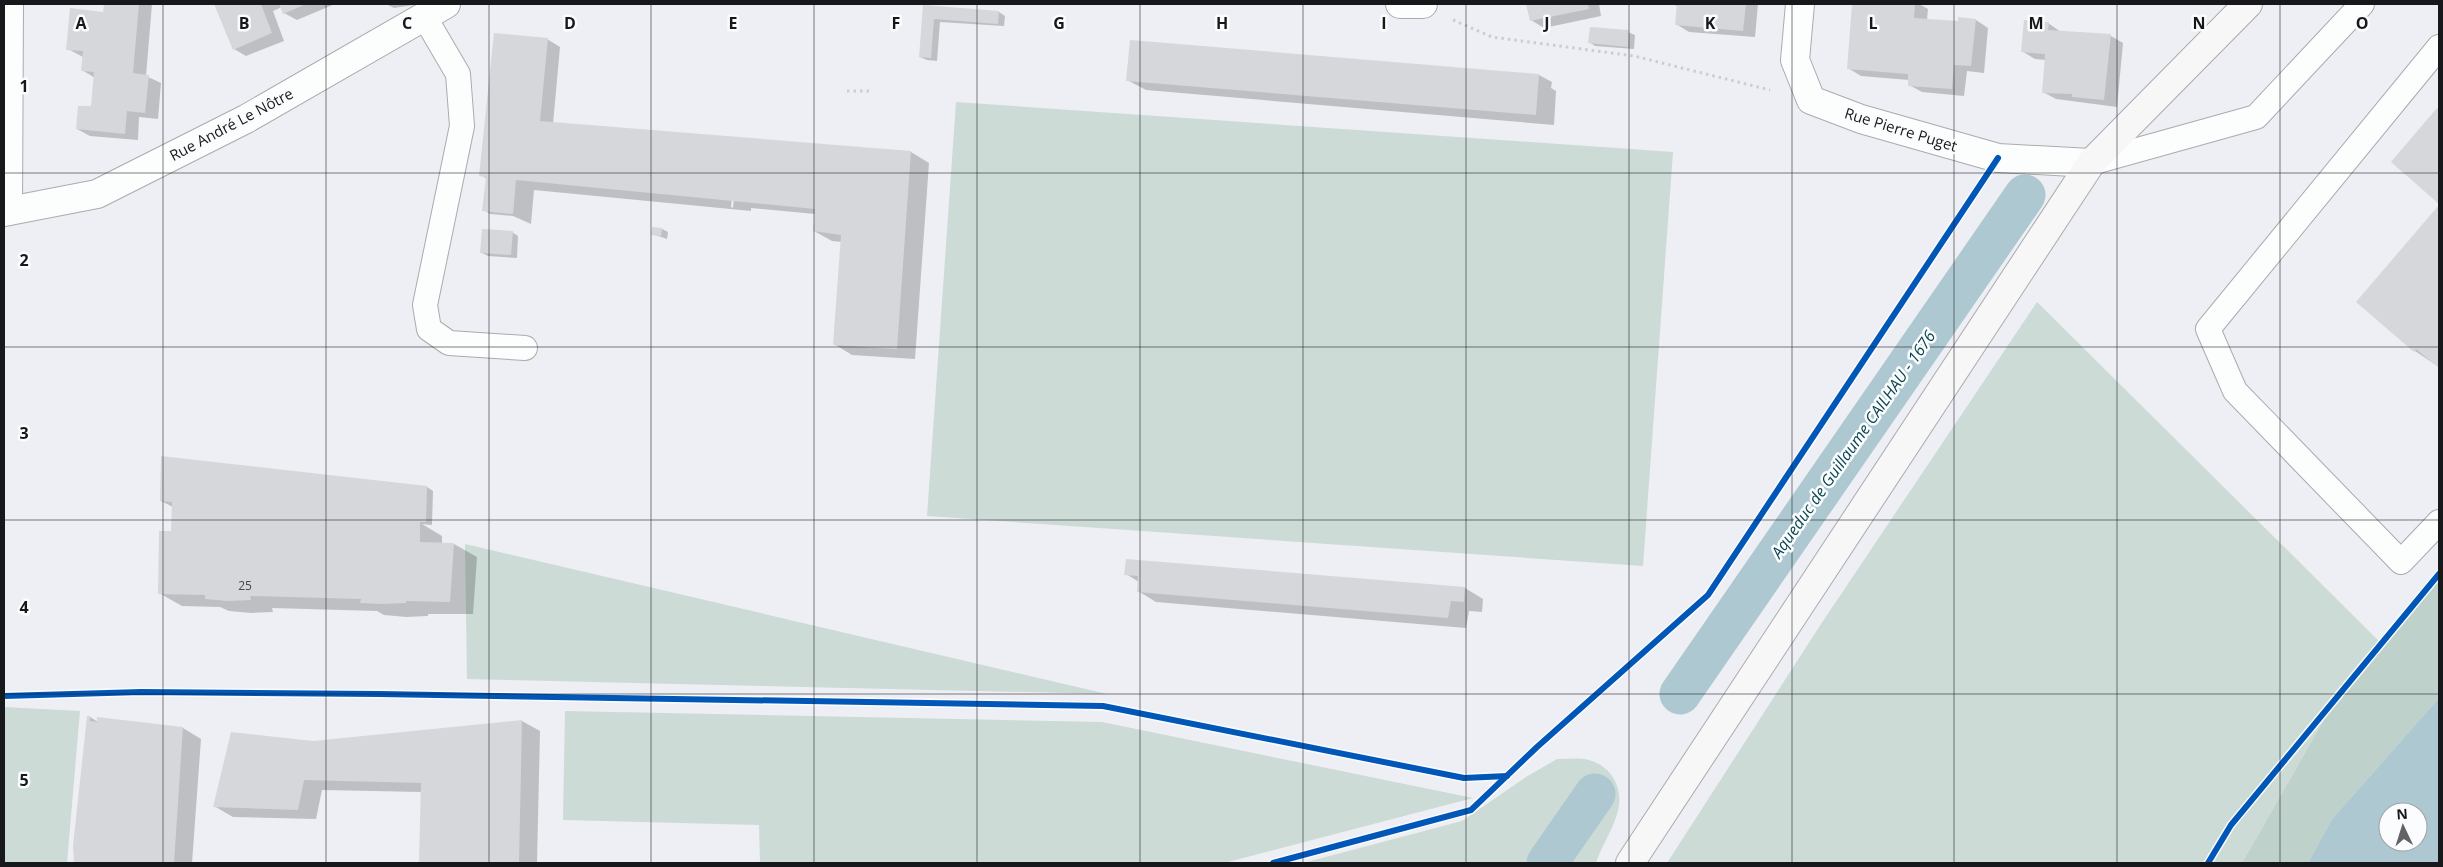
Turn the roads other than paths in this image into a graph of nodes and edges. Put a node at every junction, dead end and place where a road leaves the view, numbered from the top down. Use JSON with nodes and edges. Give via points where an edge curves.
{"nodes":[{"id":1,"x":9,"y":4,"type":"edge"},
{"id":2,"x":1800,"y":4,"type":"edge"},
{"id":3,"x":2248,"y":4,"type":"edge"},
{"id":4,"x":2362,"y":4,"type":"edge"},
{"id":5,"x":435,"y":10,"type":"edge"},
{"id":6,"x":2439,"y":47,"type":"edge"},
{"id":7,"x":2091,"y":163,"type":"junction"},
{"id":8,"x":6,"y":211,"type":"edge"},
{"id":9,"x":525,"y":348,"type":"dead end"},
{"id":10,"x":2439,"y":522,"type":"edge"},
{"id":11,"x":1630,"y":863,"type":"edge"}],
"edges":[{"from":1,"to":8,"type":"street"},
{"from":2,"to":7,"type":"street","name":"Rue Pierre Puget","via":[[1795,60],[1811,100],[1861,119],[1998,158]]},
{"from":3,"to":7,"type":"main road"},
{"from":4,"to":7,"type":"lane","via":[[2256,118]]},
{"from":5,"to":8,"type":"street","name":"Rue André Le Nôtre","via":[[246,118],[97,194]]},
{"from":5,"to":9,"type":"lane","via":[[458,74],[462,126],[425,306],[430,329],[449,343]]},
{"from":6,"to":10,"type":"lane","via":[[2208,329],[2235,391],[2400,562]]},
{"from":7,"to":11,"type":"main road"}]}
